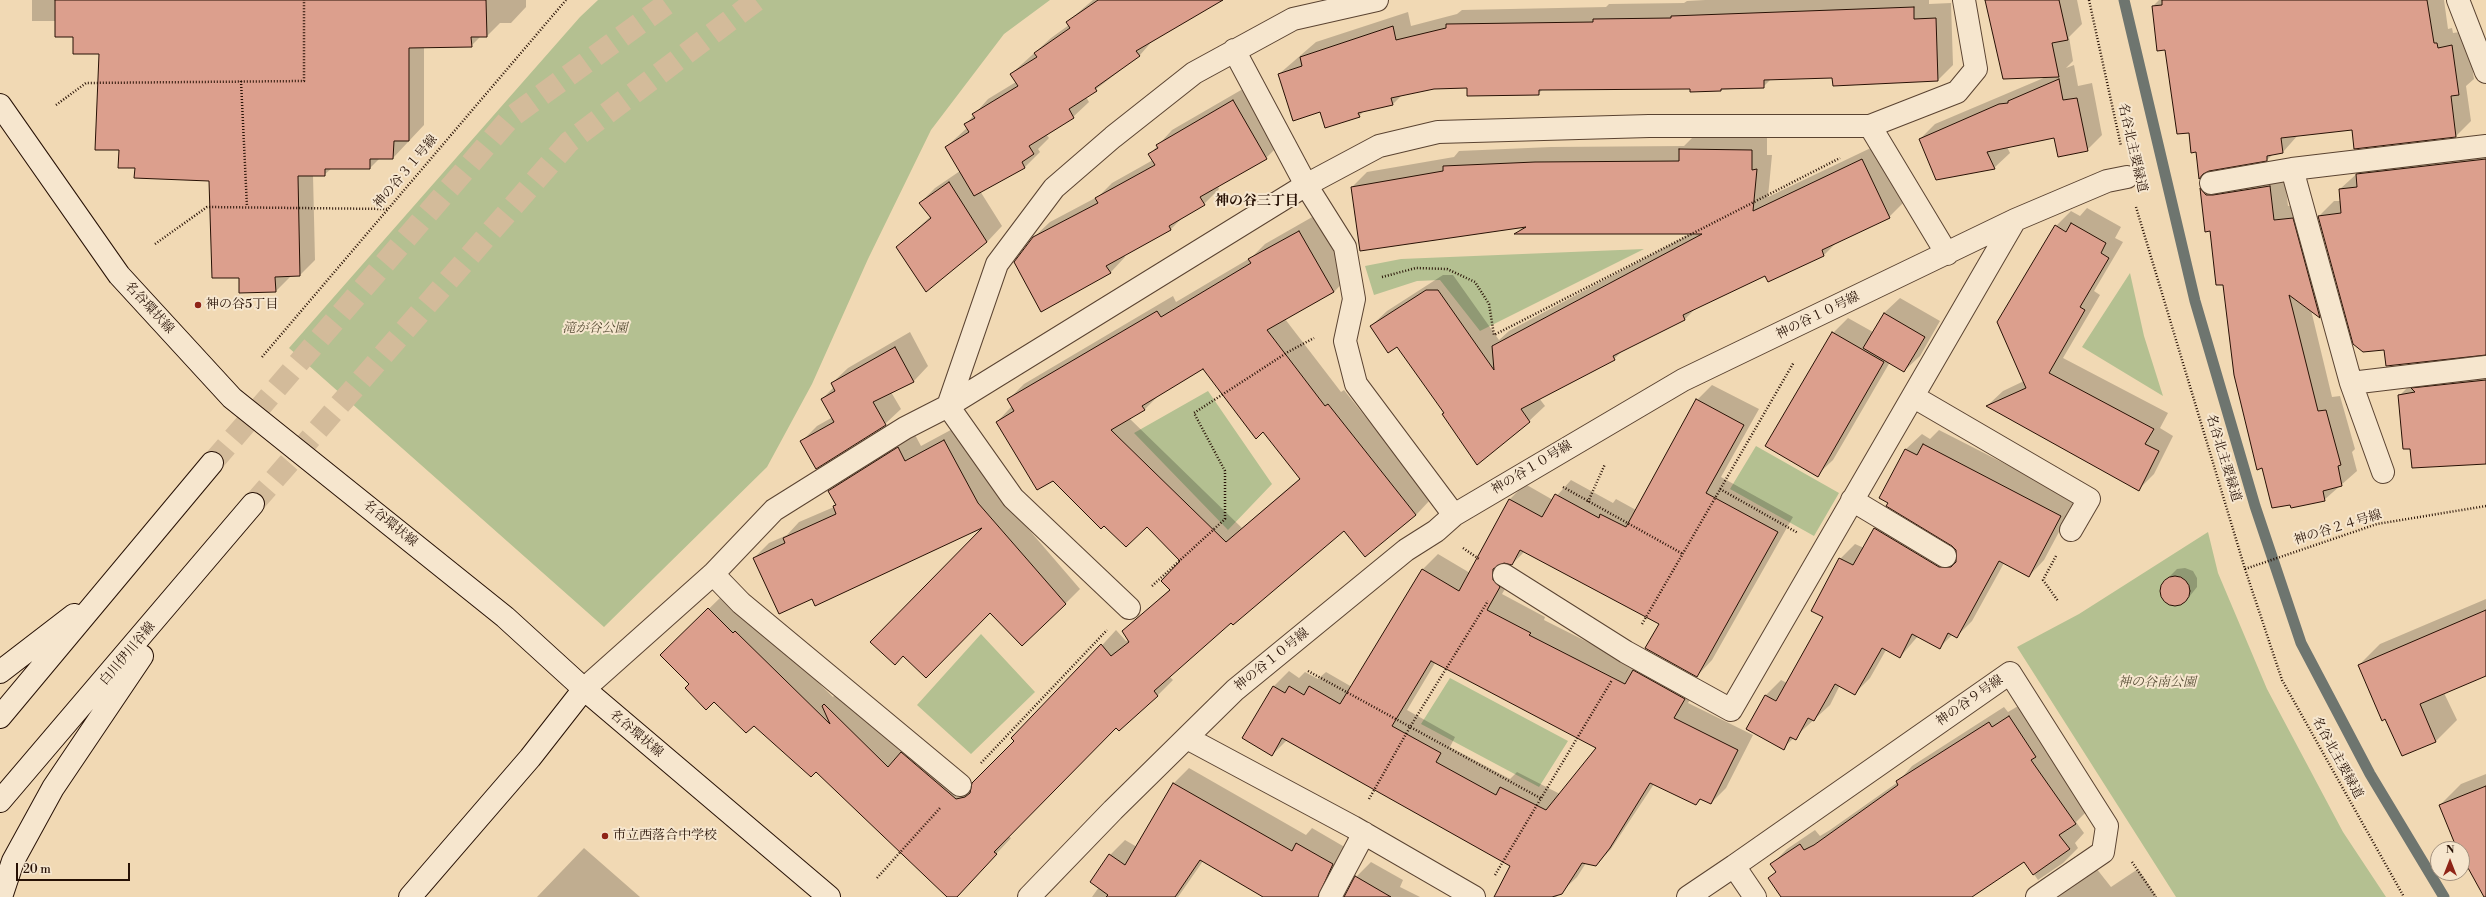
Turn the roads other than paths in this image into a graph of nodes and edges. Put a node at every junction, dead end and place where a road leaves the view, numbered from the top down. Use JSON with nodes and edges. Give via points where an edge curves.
{"nodes":[{"id":1,"x":1378,"y":0,"type":"edge"},
{"id":2,"x":1964,"y":0,"type":"edge"},
{"id":3,"x":2458,"y":0,"type":"edge"},
{"id":4,"x":1234,"y":50,"type":"junction"},
{"id":5,"x":2486,"y":72,"type":"edge"},
{"id":6,"x":0,"y":105,"type":"edge"},
{"id":7,"x":1874,"y":132,"type":"junction"},
{"id":8,"x":2486,"y":146,"type":"edge"},
{"id":9,"x":2292,"y":170,"type":"junction"},
{"id":10,"x":2127,"y":177,"type":"road end"},
{"id":11,"x":2211,"y":183,"type":"dead end"},
{"id":12,"x":1306,"y":185,"type":"junction"},
{"id":13,"x":2015,"y":220,"type":"junction"},
{"id":14,"x":1947,"y":254,"type":"junction"},
{"id":15,"x":2486,"y":367,"type":"edge"},
{"id":16,"x":2351,"y":383,"type":"junction"},
{"id":17,"x":1914,"y":397,"type":"junction"},
{"id":18,"x":948,"y":406,"type":"junction"},
{"id":19,"x":212,"y":463,"type":"tunnel mouth"},
{"id":20,"x":2383,"y":472,"type":"dead end"},
{"id":21,"x":1852,"y":500,"type":"junction"},
{"id":22,"x":253,"y":504,"type":"tunnel mouth"},
{"id":23,"x":1454,"y":515,"type":"junction"},
{"id":24,"x":2071,"y":530,"type":"dead end"},
{"id":25,"x":1945,"y":556,"type":"dead end"},
{"id":26,"x":203,"y":565,"type":"junction"},
{"id":27,"x":714,"y":574,"type":"junction"},
{"id":28,"x":1504,"y":575,"type":"road end"},
{"id":29,"x":105,"y":591,"type":"junction"},
{"id":30,"x":1129,"y":608,"type":"road end"},
{"id":31,"x":0,"y":672,"type":"edge"},
{"id":32,"x":584,"y":689,"type":"junction"},
{"id":33,"x":0,"y":717,"type":"edge"},
{"id":34,"x":1186,"y":738,"type":"junction"},
{"id":35,"x":960,"y":785,"type":"road end"},
{"id":36,"x":0,"y":801,"type":"edge"},
{"id":37,"x":1358,"y":830,"type":"junction"},
{"id":38,"x":1734,"y":866,"type":"junction"},
{"id":39,"x":1,"y":897,"type":"edge"},
{"id":40,"x":410,"y":897,"type":"edge"},
{"id":41,"x":829,"y":897,"type":"edge"},
{"id":42,"x":1029,"y":897,"type":"edge"},
{"id":43,"x":1330,"y":897,"type":"edge"},
{"id":44,"x":1474,"y":897,"type":"edge"},
{"id":45,"x":1688,"y":897,"type":"edge"},
{"id":46,"x":1755,"y":897,"type":"edge"},
{"id":47,"x":2037,"y":897,"type":"edge"}],
"edges":[{"from":1,"to":4,"type":"street","via":[[1293,19]]},
{"from":2,"to":7,"type":"street","via":[[1976,69],[1957,92]]},
{"from":3,"to":5,"type":"street"},
{"from":4,"to":12,"type":"street"},
{"from":4,"to":18,"type":"street","via":[[1188,78],[1113,136],[1054,188],[997,264]]},
{"from":6,"to":32,"type":"street","name":"名谷環状線","via":[[118,275],[232,398],[505,617]]},
{"from":7,"to":12,"type":"street","via":[[1649,126],[1438,132],[1379,146]]},
{"from":7,"to":14,"type":"street"},
{"from":8,"to":9,"type":"street"},
{"from":9,"to":11,"type":"street"},
{"from":9,"to":16,"type":"street"},
{"from":10,"to":13,"type":"street","name":"神の谷１０号線","via":[[2108,181]]},
{"from":12,"to":18,"type":"street"},
{"from":12,"to":23,"type":"street","via":[[1344,247],[1354,299],[1344,341],[1356,384]]},
{"from":13,"to":14,"type":"street","name":"神の谷１０号線"},
{"from":13,"to":17,"type":"street"},
{"from":14,"to":23,"type":"street","name":"神の谷１０号線","via":[[1683,380]]},
{"from":15,"to":16,"type":"street"},
{"from":16,"to":20,"type":"street"},
{"from":17,"to":21,"type":"street"},
{"from":17,"to":24,"type":"street","via":[[2089,499]]},
{"from":18,"to":27,"type":"street","via":[[905,428],[774,510]]},
{"from":18,"to":30,"type":"street","via":[[1013,498]]},
{"from":19,"to":29,"type":"street"},
{"from":21,"to":25,"type":"street"},
{"from":21,"to":28,"type":"street","via":[[1731,710],[1626,652]]},
{"from":22,"to":26,"type":"street","name":"白川伊川谷線"},
{"from":23,"to":34,"type":"street","name":"神の谷１０号線","via":[[1406,550],[1235,690]]},
{"from":26,"to":36,"type":"street","name":"白川伊川谷線"},
{"from":26,"to":39,"type":"street","via":[[53,788],[13,861]]},
{"from":27,"to":32,"type":"street"},
{"from":27,"to":35,"type":"street","via":[[741,603]]},
{"from":29,"to":31,"type":"street"},
{"from":29,"to":33,"type":"street"},
{"from":32,"to":40,"type":"street","via":[[530,758]]},
{"from":32,"to":41,"type":"street","name":"名谷環状線"},
{"from":34,"to":37,"type":"street"},
{"from":34,"to":42,"type":"street","name":"神の谷１０号線"},
{"from":37,"to":43,"type":"street"},
{"from":37,"to":44,"type":"street"},
{"from":38,"to":45,"type":"street"},
{"from":38,"to":46,"type":"street"},
{"from":38,"to":47,"type":"street","name":"神の谷９号線","via":[[2010,673],[2107,826],[2103,852]]}]}
